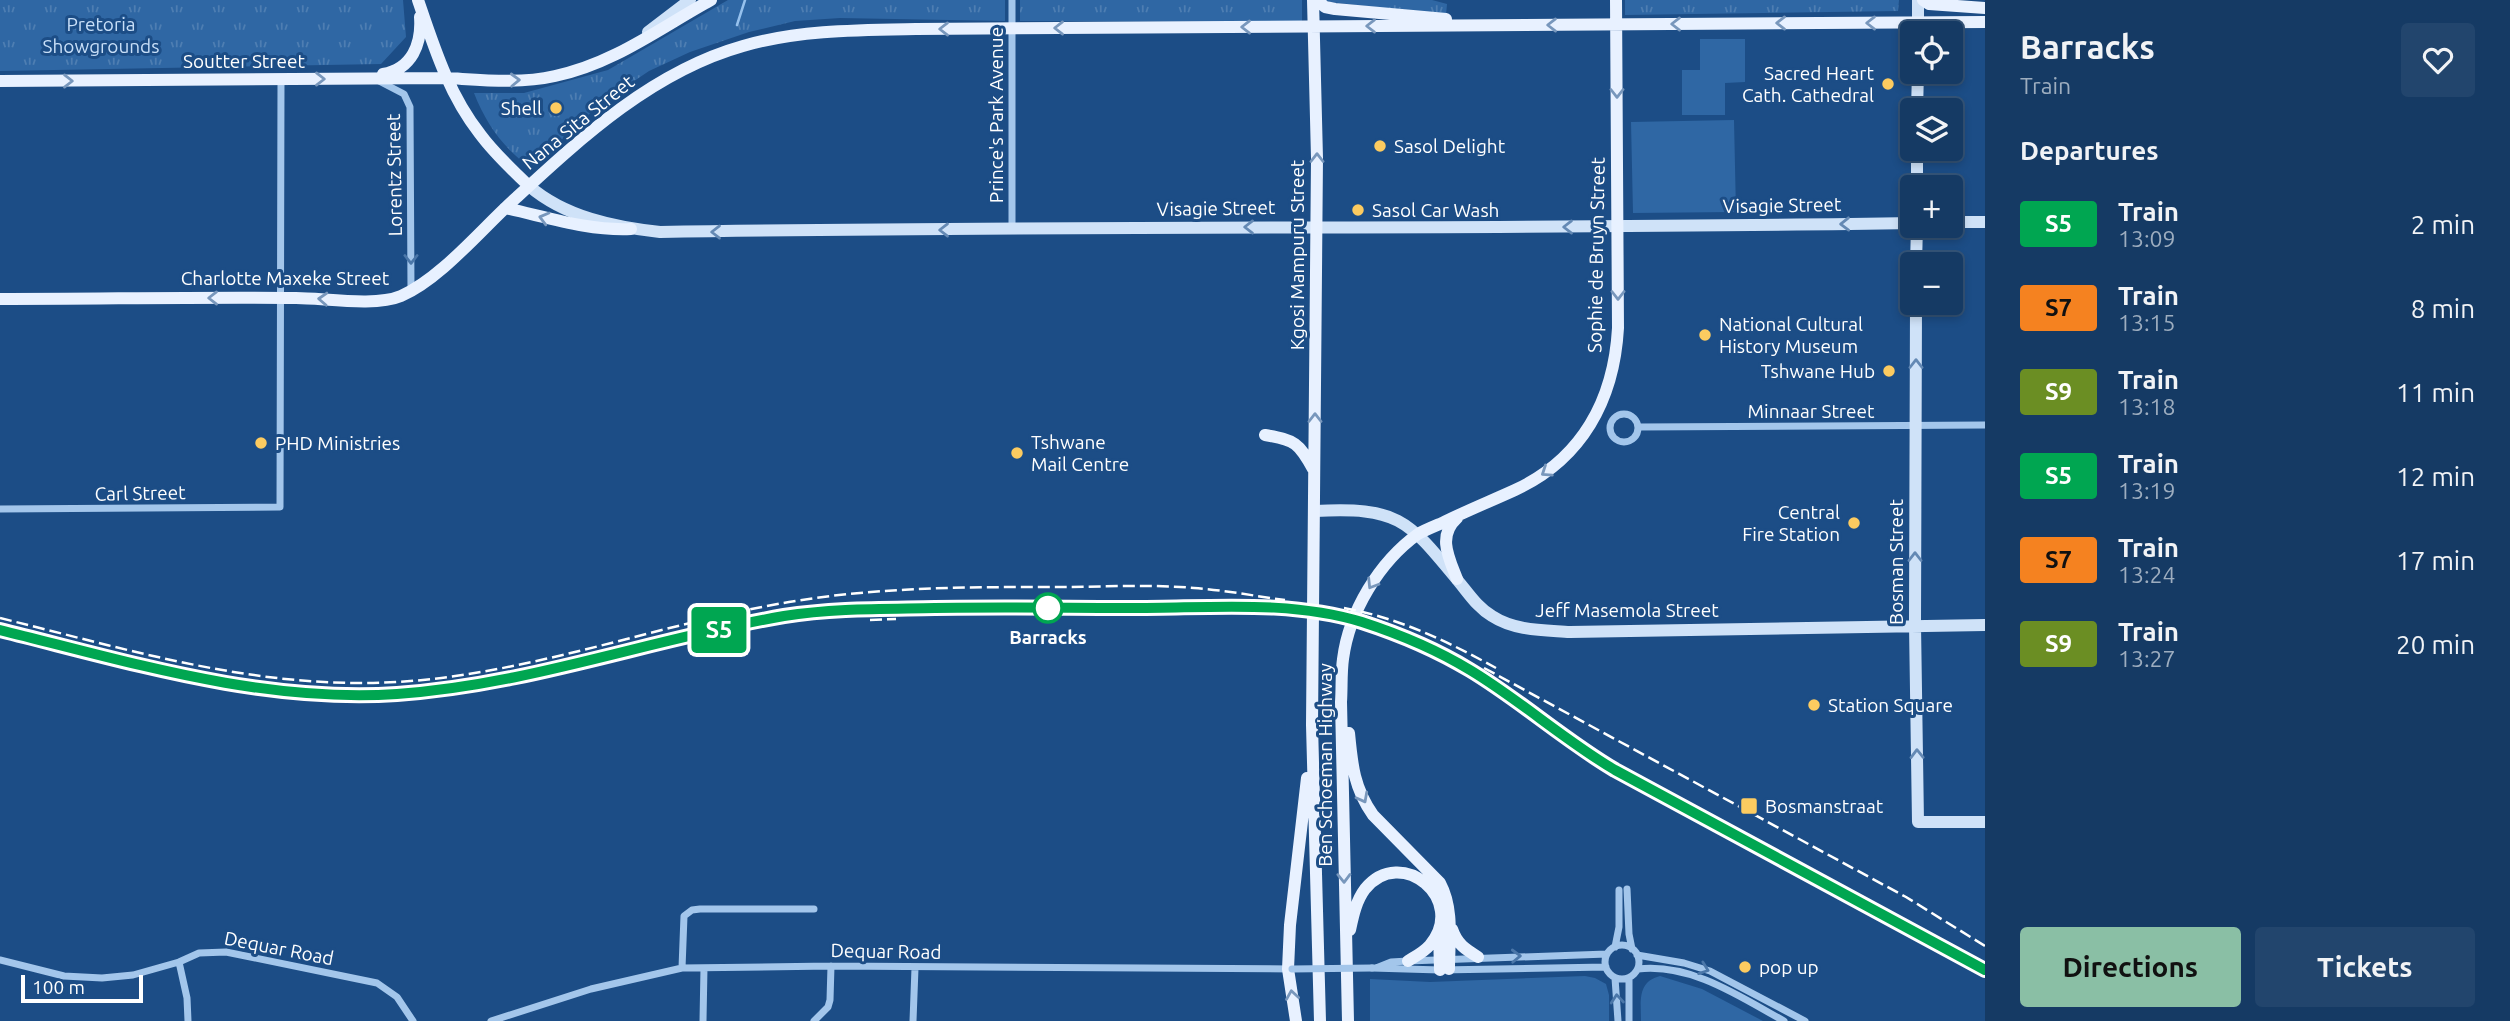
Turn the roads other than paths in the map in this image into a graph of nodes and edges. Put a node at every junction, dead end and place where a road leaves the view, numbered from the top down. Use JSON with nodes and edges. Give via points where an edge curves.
{"nodes":[{"id":1,"x":418,"y":0,"type":"edge"},
{"id":2,"x":690,"y":0,"type":"edge"},
{"id":3,"x":711,"y":0,"type":"edge"},
{"id":4,"x":1012,"y":0,"type":"edge"},
{"id":5,"x":1315,"y":0,"type":"edge"},
{"id":6,"x":1616,"y":0,"type":"edge"},
{"id":7,"x":1920,"y":0,"type":"edge"},
{"id":8,"x":1985,"y":8,"type":"edge"},
{"id":9,"x":1918,"y":21,"type":"edge"},
{"id":10,"x":1985,"y":22,"type":"edge"},
{"id":11,"x":1963,"y":24,"type":"edge"},
{"id":12,"x":1488,"y":25,"type":"junction"},
{"id":13,"x":1616,"y":25,"type":"junction"},
{"id":14,"x":1314,"y":26,"type":"junction"},
{"id":15,"x":1012,"y":28,"type":"junction"},
{"id":16,"x":1900,"y":28,"type":"edge"},
{"id":17,"x":623,"y":52,"type":"junction"},
{"id":18,"x":447,"y":78,"type":"junction"},
{"id":19,"x":344,"y":79,"type":"junction"},
{"id":20,"x":376,"y":79,"type":"junction"},
{"id":21,"x":281,"y":80,"type":"junction"},
{"id":22,"x":0,"y":81,"type":"edge"},
{"id":23,"x":528,"y":187,"type":"junction"},
{"id":24,"x":505,"y":208,"type":"junction"},
{"id":25,"x":1963,"y":222,"type":"edge"},
{"id":26,"x":1985,"y":222,"type":"edge"},
{"id":27,"x":1900,"y":224,"type":"edge"},
{"id":28,"x":1317,"y":226,"type":"junction"},
{"id":29,"x":1618,"y":227,"type":"junction"},
{"id":30,"x":632,"y":229,"type":"junction"},
{"id":31,"x":1012,"y":229,"type":"junction"},
{"id":32,"x":411,"y":290,"type":"junction"},
{"id":33,"x":281,"y":298,"type":"junction"},
{"id":34,"x":0,"y":299,"type":"edge"},
{"id":35,"x":1916,"y":315,"type":"edge"},
{"id":36,"x":1985,"y":425,"type":"edge"},
{"id":37,"x":1915,"y":426,"type":"junction"},
{"id":38,"x":1638,"y":427,"type":"dead end"},
{"id":39,"x":1265,"y":435,"type":"dead end"},
{"id":40,"x":1315,"y":472,"type":"junction"},
{"id":41,"x":0,"y":509,"type":"edge"},
{"id":42,"x":1315,"y":511,"type":"junction"},
{"id":43,"x":1465,"y":511,"type":"junction"},
{"id":44,"x":1419,"y":534,"type":"junction"},
{"id":45,"x":1457,"y":579,"type":"junction"},
{"id":46,"x":1915,"y":625,"type":"junction"},
{"id":47,"x":1985,"y":625,"type":"edge"},
{"id":48,"x":1343,"y":659,"type":"junction"},
{"id":49,"x":1313,"y":739,"type":"junction"},
{"id":50,"x":1985,"y":822,"type":"edge"},
{"id":51,"x":814,"y":909,"type":"dead end"},
{"id":52,"x":1449,"y":922,"type":"junction"},
{"id":53,"x":1439,"y":932,"type":"junction"},
{"id":54,"x":1615,"y":947,"type":"junction"},
{"id":55,"x":1635,"y":952,"type":"junction"},
{"id":56,"x":1607,"y":954,"type":"junction"},
{"id":57,"x":1478,"y":957,"type":"junction"},
{"id":58,"x":0,"y":960,"type":"edge"},
{"id":59,"x":1408,"y":961,"type":"junction"},
{"id":60,"x":179,"y":962,"type":"junction"},
{"id":61,"x":1346,"y":962,"type":"junction"},
{"id":62,"x":1444,"y":964,"type":"junction"},
{"id":63,"x":831,"y":966,"type":"junction"},
{"id":64,"x":1605,"y":967,"type":"junction"},
{"id":65,"x":682,"y":968,"type":"junction"},
{"id":66,"x":704,"y":968,"type":"junction"},
{"id":67,"x":915,"y":968,"type":"junction"},
{"id":68,"x":1374,"y":968,"type":"junction"},
{"id":69,"x":1290,"y":969,"type":"junction"},
{"id":70,"x":1638,"y":969,"type":"junction"},
{"id":71,"x":1615,"y":978,"type":"junction"},
{"id":72,"x":1629,"y":978,"type":"junction"},
{"id":73,"x":188,"y":1021,"type":"edge"},
{"id":74,"x":413,"y":1021,"type":"edge"},
{"id":75,"x":491,"y":1021,"type":"edge"},
{"id":76,"x":703,"y":1021,"type":"edge"},
{"id":77,"x":814,"y":1021,"type":"edge"},
{"id":78,"x":913,"y":1021,"type":"edge"},
{"id":79,"x":1296,"y":1021,"type":"edge"},
{"id":80,"x":1320,"y":1021,"type":"edge"},
{"id":81,"x":1348,"y":1021,"type":"edge"},
{"id":82,"x":1618,"y":1021,"type":"edge"},
{"id":83,"x":1629,"y":1021,"type":"edge"},
{"id":84,"x":1784,"y":1021,"type":"edge"},
{"id":85,"x":1805,"y":1021,"type":"edge"}],
"edges":[{"from":1,"to":18,"type":"main road"},
{"from":1,"to":19,"type":"main road","via":[[420,38],[411,59],[392,72]]},
{"from":2,"to":17,"type":"street"},
{"from":3,"to":17,"type":"main road","name":"Nana Sita Street"},
{"from":4,"to":15,"type":"street","name":"Prince's Park Avenue"},
{"from":5,"to":12,"type":"main road","via":[[1335,9]]},
{"from":5,"to":14,"type":"main road","name":"Kgosi Mampuru Street"},
{"from":6,"to":13,"type":"main road","name":"Sophie de Bruyn Street"},
{"from":7,"to":8,"type":"main road"},
{"from":7,"to":9,"type":"street"},
{"from":10,"to":11,"type":"main road","name":"Nana Sita Street"},
{"from":13,"to":12,"type":"main road","name":"Nana Sita Street","one_way":true},
{"from":12,"to":14,"type":"main road","name":"Nana Sita Street","one_way":true},
{"from":16,"to":13,"type":"main road","name":"Nana Sita Street","one_way":true},
{"from":13,"to":29,"type":"main road","name":"Sophie de Bruyn Street","one_way":true},
{"from":14,"to":15,"type":"main road","name":"Nana Sita Street","one_way":true},
{"from":28,"to":14,"type":"main road","name":"Kgosi Mampuru Street","one_way":true},
{"from":15,"to":23,"type":"main road","name":"Nana Sita Street","one_way":true,"via":[[821,33],[742,46],[684,68],[653,86]]},
{"from":15,"to":31,"type":"street","name":"Prince's Park Avenue"},
{"from":18,"to":17,"type":"main road","name":"Nana Sita Street","one_way":true,"via":[[554,76]]},
{"from":18,"to":20,"type":"main road","name":"Soutter Street"},
{"from":18,"to":23,"type":"main road","via":[[480,135]]},
{"from":19,"to":20,"type":"main road","name":"Soutter Street"},
{"from":21,"to":19,"type":"main road","name":"Soutter Street","one_way":true},
{"from":20,"to":32,"type":"street","name":"Lorentz Street","one_way":true,"via":[[404,94],[410,107]]},
{"from":22,"to":21,"type":"main road","name":"Soutter Street","one_way":true},
{"from":21,"to":33,"type":"street"},
{"from":23,"to":24,"type":"main road","name":"Charlotte Maxeke Street"},
{"from":23,"to":30,"type":"street","name":"Visagie Street","via":[[580,216]]},
{"from":30,"to":24,"type":"main road","one_way":true,"via":[[578,225]]},
{"from":24,"to":32,"type":"main road","name":"Charlotte Maxeke Street","via":[[468,245]]},
{"from":25,"to":26,"type":"street"},
{"from":27,"to":29,"type":"street","name":"Visagie Street","one_way":true},
{"from":29,"to":28,"type":"street","name":"Visagie Street","one_way":true},
{"from":28,"to":31,"type":"street","name":"Visagie Street","one_way":true},
{"from":40,"to":28,"type":"main road","name":"Kgosi Mampuru Street","one_way":true},
{"from":29,"to":43,"type":"main road","name":"Sophie de Bruyn Street","one_way":true,"via":[[1617,346],[1608,386],[1592,423],[1575,448],[1549,470]]},
{"from":31,"to":30,"type":"street","name":"Visagie Street","one_way":true},
{"from":32,"to":33,"type":"main road","name":"Charlotte Maxeke Street","one_way":true,"via":[[387,299],[355,301]]},
{"from":33,"to":34,"type":"main road","name":"Charlotte Maxeke Street","one_way":true},
{"from":33,"to":41,"type":"street","name":"Carl Street","via":[[280,507]]},
{"from":37,"to":35,"type":"street","name":"Bosman Street","one_way":true},
{"from":36,"to":37,"type":"street","name":"Minnaar Street"},
{"from":37,"to":38,"type":"street","name":"Minnaar Street"},
{"from":46,"to":37,"type":"street","name":"Bosman Street","one_way":true},
{"from":39,"to":40,"type":"main road","via":[[1298,445]]},
{"from":40,"to":42,"type":"main road","name":"Kgosi Mampuru Street"},
{"from":42,"to":44,"type":"street","name":"Jeff Masemola Street","via":[[1382,513]]},
{"from":42,"to":49,"type":"main road","name":"Ben Schoeman Highway"},
{"from":43,"to":44,"type":"main road","name":"Sophie de Bruyn Street"},
{"from":43,"to":45,"type":"main road","via":[[1449,527],[1446,538]]},
{"from":44,"to":45,"type":"street","name":"Jeff Masemola Street"},
{"from":44,"to":48,"type":"main road","name":"Ben Schoeman Highway","one_way":true,"via":[[1374,579]]},
{"from":45,"to":46,"type":"street","name":"Jeff Masemola Street","via":[[1492,617],[1531,629]]},
{"from":46,"to":47,"type":"street","name":"Jeff Masemola Street"},
{"from":50,"to":46,"type":"street","name":"Bosman Street","one_way":true,"via":[[1918,822]]},
{"from":48,"to":52,"type":"main road","one_way":true,"via":[[1356,785],[1373,816],[1440,883]]},
{"from":48,"to":61,"type":"main road","name":"Ben Schoeman Highway","one_way":true},
{"from":49,"to":69,"type":"main road","via":[[1290,925]]},
{"from":49,"to":80,"type":"main road","name":"Ben Schoeman Highway"},
{"from":51,"to":65,"type":"street","via":[[687,912]]},
{"from":52,"to":57,"type":"main road","via":[[1456,941]]},
{"from":52,"to":62,"type":"main road"},
{"from":53,"to":59,"type":"main road"},
{"from":53,"to":61,"type":"main road","via":[[1441,906],[1426,883],[1408,874],[1387,874],[1372,881],[1356,906]]},
{"from":53,"to":62,"type":"main road"},
{"from":54,"to":55,"type":"street","via":[[1625,945]]},
{"from":54,"to":55,"type":"street","via":[[1623,890]]},
{"from":54,"to":56,"type":"street"},
{"from":55,"to":70,"type":"street"},
{"from":55,"to":85,"type":"street","one_way":true,"via":[[1710,971]]},
{"from":57,"to":56,"type":"street","one_way":true},
{"from":56,"to":64,"type":"street"},
{"from":57,"to":62,"type":"street"},
{"from":58,"to":60,"type":"street","name":"Dequar Road","via":[[87,978],[125,976]]},
{"from":59,"to":62,"type":"street"},
{"from":59,"to":68,"type":"street"},
{"from":60,"to":73,"type":"street"},
{"from":60,"to":74,"type":"street","name":"Dequar Road","via":[[200,953],[226,952],[377,983],[397,997]]},
{"from":61,"to":81,"type":"main road","name":"Ben Schoeman Highway"},
{"from":62,"to":64,"type":"street"},
{"from":62,"to":68,"type":"street"},
{"from":63,"to":66,"type":"street","name":"Dequar Road"},
{"from":63,"to":67,"type":"street","name":"Dequar Road"},
{"from":63,"to":77,"type":"street","via":[[828,1007]]},
{"from":64,"to":71,"type":"street"},
{"from":65,"to":66,"type":"street","name":"Dequar Road"},
{"from":65,"to":75,"type":"street","name":"Dequar Road","via":[[591,989]]},
{"from":66,"to":76,"type":"street"},
{"from":67,"to":69,"type":"street","name":"Dequar Road"},
{"from":67,"to":78,"type":"street"},
{"from":68,"to":69,"type":"street","name":"Dequar Road","bridge":true},
{"from":79,"to":69,"type":"main road","one_way":true},
{"from":70,"to":72,"type":"street"},
{"from":70,"to":84,"type":"street","via":[[1662,967],[1693,975]]},
{"from":71,"to":72,"type":"street"},
{"from":82,"to":71,"type":"street","one_way":true},
{"from":72,"to":83,"type":"street"}]}
